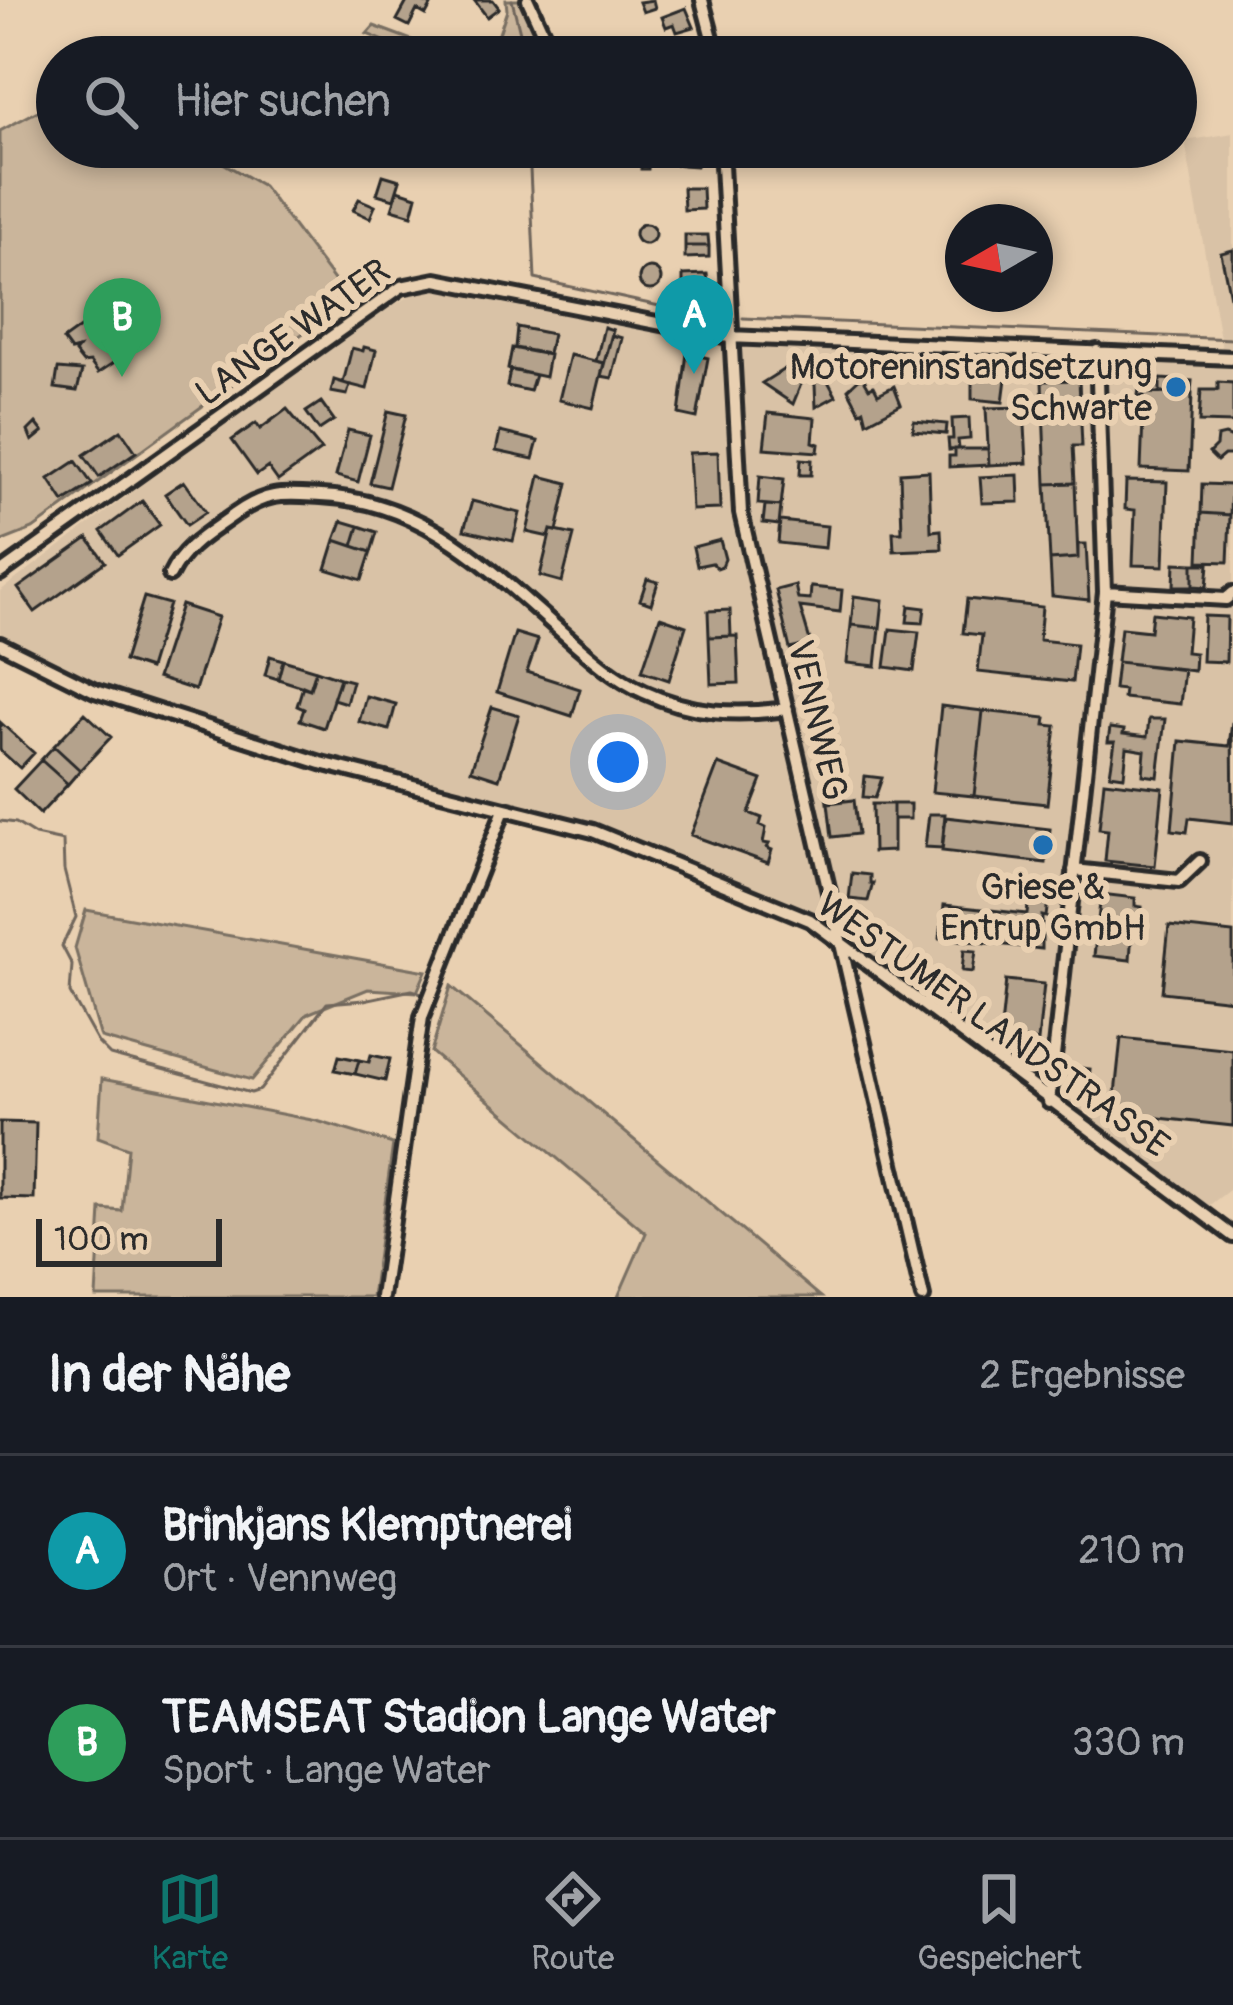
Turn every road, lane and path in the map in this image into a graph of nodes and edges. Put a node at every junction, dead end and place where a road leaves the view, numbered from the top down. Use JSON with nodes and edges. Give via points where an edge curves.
{"nodes":[{"id":1,"x":528,"y":0,"type":"edge"},
{"id":2,"x":702,"y":0,"type":"edge"},
{"id":3,"x":544,"y":36,"type":"edge"},
{"id":4,"x":711,"y":36,"type":"edge"},
{"id":5,"x":722,"y":168,"type":"edge"},
{"id":6,"x":729,"y":337,"type":"junction"},
{"id":7,"x":1097,"y":351,"type":"junction"},
{"id":8,"x":1233,"y":358,"type":"edge"},
{"id":9,"x":0,"y":573,"type":"edge"},
{"id":10,"x":170,"y":575,"type":"dead end"},
{"id":11,"x":1106,"y":592,"type":"junction"},
{"id":12,"x":1233,"y":593,"type":"edge"},
{"id":13,"x":0,"y":644,"type":"edge"},
{"id":14,"x":787,"y":709,"type":"junction"},
{"id":15,"x":504,"y":810,"type":"junction"},
{"id":16,"x":1200,"y":861,"type":"dead end"},
{"id":17,"x":1074,"y":870,"type":"junction"},
{"id":18,"x":839,"y":941,"type":"junction"},
{"id":19,"x":1049,"y":1102,"type":"junction"},
{"id":20,"x":1233,"y":1236,"type":"edge"},
{"id":21,"x":382,"y":1297,"type":"edge"},
{"id":22,"x":923,"y":1297,"type":"edge"}],
"edges":[{"from":1,"to":3,"type":"street"},
{"from":2,"to":4,"type":"street"},
{"from":5,"to":6,"type":"street","name":"VENNWEG"},
{"from":6,"to":7,"type":"street","name":"LANGE WATER"},
{"from":6,"to":9,"type":"street","name":"LANGE WATER","via":[[420,280]]},
{"from":6,"to":14,"type":"street","name":"VENNWEG","via":[[741,513]]},
{"from":7,"to":8,"type":"street","name":"LANGE WATER"},
{"from":7,"to":11,"type":"street"},
{"from":10,"to":14,"type":"street","via":[[180,554],[260,496],[341,497],[413,518],[464,546],[605,670],[641,691],[720,715]]},
{"from":11,"to":12,"type":"street","via":[[1226,599]]},
{"from":11,"to":17,"type":"street"},
{"from":13,"to":15,"type":"street","name":"WESTUMER LANDSTRASSE","via":[[95,691],[320,763]]},
{"from":14,"to":18,"type":"street","name":"VENNWEG"},
{"from":15,"to":18,"type":"street","name":"WESTUMER LANDSTRASSE","via":[[593,831],[810,920]]},
{"from":15,"to":21,"type":"street","via":[[422,1017]]},
{"from":16,"to":17,"type":"street","via":[[1179,881]]},
{"from":17,"to":19,"type":"street"},
{"from":18,"to":19,"type":"street","name":"WESTUMER LANDSTRASSE"},
{"from":18,"to":22,"type":"street","name":"VENNWEG"},
{"from":19,"to":20,"type":"street","name":"WESTUMER LANDSTRASSE"}]}
